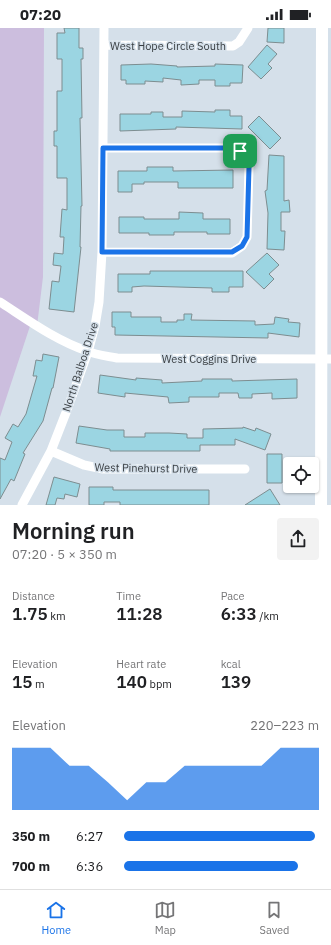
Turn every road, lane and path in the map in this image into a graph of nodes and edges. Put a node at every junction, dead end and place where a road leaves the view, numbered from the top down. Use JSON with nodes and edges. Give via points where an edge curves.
{"nodes":[{"id":1,"x":104,"y":28,"type":"edge"},
{"id":2,"x":248,"y":28,"type":"edge"},
{"id":3,"x":322,"y":28,"type":"edge"},
{"id":4,"x":104,"y":45,"type":"junction"},
{"id":5,"x":103,"y":148,"type":"junction"},
{"id":6,"x":102,"y":252,"type":"junction"},
{"id":7,"x":0,"y":302,"type":"edge"},
{"id":8,"x":88,"y":352,"type":"junction"},
{"id":9,"x":326,"y":359,"type":"edge"},
{"id":10,"x":51,"y":450,"type":"junction"},
{"id":11,"x":245,"y":469,"type":"dead end"},
{"id":12,"x":324,"y":499,"type":"edge"},
{"id":13,"x":22,"y":505,"type":"edge"}],
"edges":[{"from":1,"to":4,"type":"street","name":"North Balboa Drive"},
{"from":2,"to":4,"type":"street","name":"West Hope Circle South","via":[[239,42],[233,46]]},
{"from":3,"to":9,"type":"main road"},
{"from":4,"to":5,"type":"street","name":"North Balboa Drive"},
{"from":5,"to":6,"type":"street","name":"North Balboa Drive"},
{"from":5,"to":6,"type":"street","via":[[224,148],[240,151],[248,160],[248,197],[247,237],[242,246],[232,252]]},
{"from":6,"to":8,"type":"street","name":"North Balboa Drive","via":[[99,302]]},
{"from":7,"to":8,"type":"street","name":"West Coggins Drive","via":[[52,336]]},
{"from":8,"to":9,"type":"street","name":"West Coggins Drive","via":[[117,358],[142,359]]},
{"from":8,"to":10,"type":"street","name":"North Balboa Drive"},
{"from":9,"to":12,"type":"main road"},
{"from":10,"to":11,"type":"street","name":"West Pinehurst Drive","via":[[103,469]]},
{"from":10,"to":13,"type":"street","name":"North Balboa Drive"}]}
